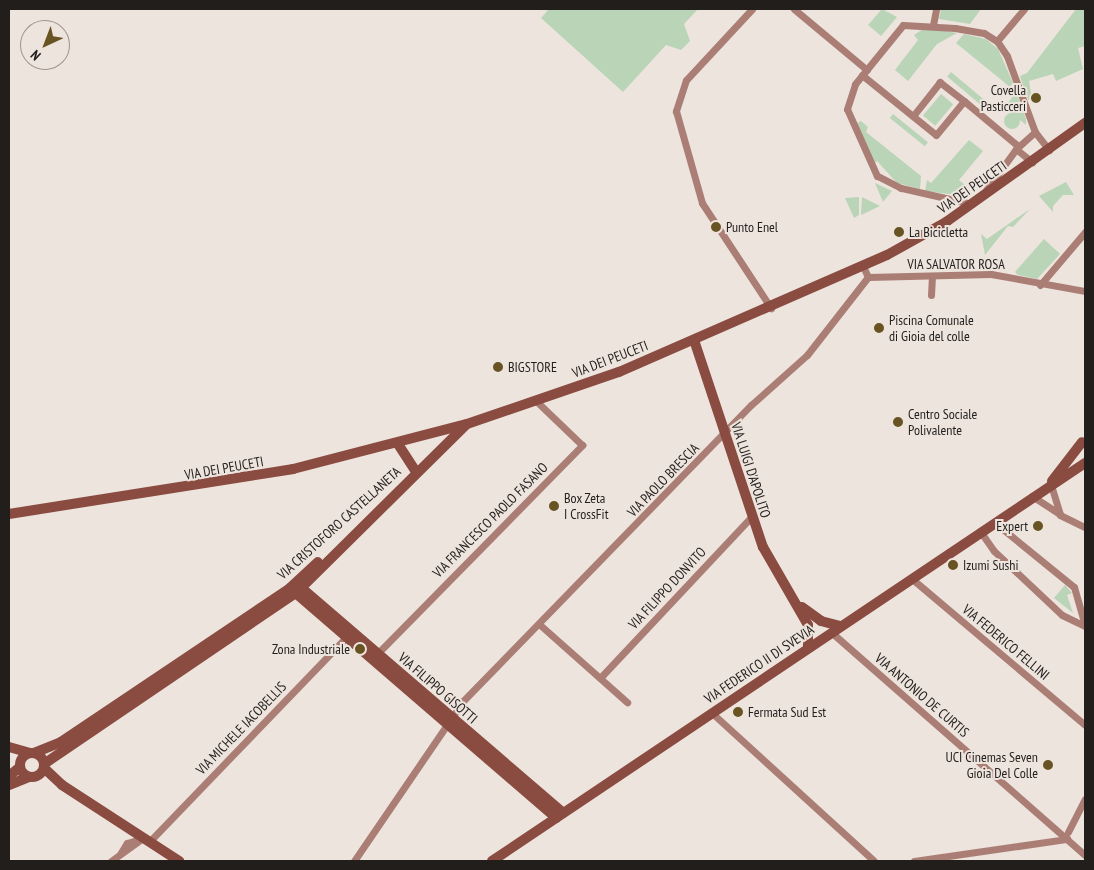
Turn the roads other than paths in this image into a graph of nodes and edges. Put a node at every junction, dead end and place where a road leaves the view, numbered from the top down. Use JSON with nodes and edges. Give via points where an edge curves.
{"nodes":[{"id":1,"x":752,"y":9,"type":"edge"},
{"id":2,"x":794,"y":9,"type":"edge"},
{"id":3,"x":936,"y":9,"type":"edge"},
{"id":4,"x":1024,"y":9,"type":"edge"},
{"id":5,"x":933,"y":25,"type":"junction"},
{"id":6,"x":997,"y":41,"type":"junction"},
{"id":7,"x":865,"y":72,"type":"junction"},
{"id":8,"x":964,"y":101,"type":"junction"},
{"id":9,"x":913,"y":116,"type":"junction"},
{"id":10,"x":1085,"y":123,"type":"edge"},
{"id":11,"x":1035,"y":132,"type":"junction"},
{"id":12,"x":1017,"y":147,"type":"junction"},
{"id":13,"x":1049,"y":150,"type":"junction"},
{"id":14,"x":1032,"y":162,"type":"junction"},
{"id":15,"x":981,"y":197,"type":"junction"},
{"id":16,"x":972,"y":204,"type":"junction"},
{"id":17,"x":1085,"y":232,"type":"edge"},
{"id":18,"x":864,"y":266,"type":"junction"},
{"id":19,"x":932,"y":276,"type":"junction"},
{"id":20,"x":868,"y":277,"type":"junction"},
{"id":21,"x":1040,"y":284,"type":"junction"},
{"id":22,"x":1085,"y":291,"type":"edge"},
{"id":23,"x":931,"y":295,"type":"dead end"},
{"id":24,"x":771,"y":308,"type":"junction"},
{"id":25,"x":694,"y":340,"type":"junction"},
{"id":26,"x":536,"y":400,"type":"junction"},
{"id":27,"x":468,"y":424,"type":"junction"},
{"id":28,"x":725,"y":434,"type":"junction"},
{"id":29,"x":1084,"y":439,"type":"edge"},
{"id":30,"x":398,"y":444,"type":"junction"},
{"id":31,"x":1085,"y":455,"type":"edge"},
{"id":32,"x":1085,"y":463,"type":"edge"},
{"id":33,"x":416,"y":472,"type":"junction"},
{"id":34,"x":1051,"y":485,"type":"junction"},
{"id":35,"x":1037,"y":493,"type":"junction"},
{"id":36,"x":9,"y":514,"type":"edge"},
{"id":37,"x":1060,"y":515,"type":"junction"},
{"id":38,"x":752,"y":516,"type":"junction"},
{"id":39,"x":994,"y":522,"type":"junction"},
{"id":40,"x":1085,"y":527,"type":"edge"},
{"id":41,"x":980,"y":531,"type":"junction"},
{"id":42,"x":911,"y":578,"type":"junction"},
{"id":43,"x":296,"y":588,"type":"junction"},
{"id":44,"x":809,"y":616,"type":"junction"},
{"id":45,"x":539,"y":624,"type":"junction"},
{"id":46,"x":840,"y":626,"type":"junction"},
{"id":47,"x":1085,"y":626,"type":"edge"},
{"id":48,"x":349,"y":634,"type":"junction"},
{"id":49,"x":828,"y":634,"type":"junction"},
{"id":50,"x":808,"y":648,"type":"junction"},
{"id":51,"x":374,"y":656,"type":"junction"},
{"id":52,"x":600,"y":678,"type":"junction"},
{"id":53,"x":627,"y":702,"type":"dead end"},
{"id":54,"x":712,"y":712,"type":"junction"},
{"id":55,"x":449,"y":721,"type":"junction"},
{"id":56,"x":1085,"y":725,"type":"edge"},
{"id":57,"x":9,"y":747,"type":"edge"},
{"id":58,"x":9,"y":752,"type":"edge"},
{"id":59,"x":32,"y":753,"type":"junction"},
{"id":60,"x":20,"y":766,"type":"junction"},
{"id":61,"x":44,"y":766,"type":"junction"},
{"id":62,"x":9,"y":776,"type":"edge"},
{"id":63,"x":33,"y":777,"type":"junction"},
{"id":64,"x":9,"y":785,"type":"edge"},
{"id":65,"x":62,"y":785,"type":"junction"},
{"id":66,"x":1085,"y":799,"type":"edge"},
{"id":67,"x":559,"y":816,"type":"junction"},
{"id":68,"x":115,"y":820,"type":"junction"},
{"id":69,"x":1067,"y":836,"type":"junction"},
{"id":70,"x":143,"y":842,"type":"junction"},
{"id":71,"x":127,"y":843,"type":"junction"},
{"id":72,"x":120,"y":854,"type":"junction"},
{"id":73,"x":1085,"y":855,"type":"edge"},
{"id":74,"x":952,"y":856,"type":"junction"},
{"id":75,"x":111,"y":861,"type":"edge"},
{"id":76,"x":179,"y":861,"type":"edge"},
{"id":77,"x":354,"y":861,"type":"edge"},
{"id":78,"x":492,"y":861,"type":"edge"},
{"id":79,"x":874,"y":861,"type":"edge"},
{"id":80,"x":914,"y":861,"type":"edge"},
{"id":81,"x":958,"y":861,"type":"edge"}],
"edges":[{"from":1,"to":24,"type":"street","via":[[686,80],[676,111],[702,203]]},
{"from":2,"to":7,"type":"street"},
{"from":3,"to":5,"type":"street"},
{"from":4,"to":6,"type":"street"},
{"from":5,"to":6,"type":"street","via":[[984,33]]},
{"from":5,"to":7,"type":"street","via":[[904,25]]},
{"from":6,"to":11,"type":"street","via":[[1007,56]]},
{"from":7,"to":9,"type":"street"},
{"from":7,"to":16,"type":"street","via":[[850,93],[847,109],[874,173],[901,188]]},
{"from":8,"to":9,"type":"street","via":[[936,135]]},
{"from":8,"to":9,"type":"street","via":[[940,82]]},
{"from":8,"to":12,"type":"street"},
{"from":10,"to":13,"type":"main road","name":"VIA DEI PEUCETI"},
{"from":11,"to":12,"type":"street"},
{"from":11,"to":13,"type":"street"},
{"from":12,"to":14,"type":"street"},
{"from":12,"to":15,"type":"street","via":[[982,190]]},
{"from":13,"to":14,"type":"main road","name":"VIA DEI PEUCETI"},
{"from":14,"to":15,"type":"main road","name":"VIA DEI PEUCETI"},
{"from":15,"to":16,"type":"main road","name":"VIA DEI PEUCETI"},
{"from":16,"to":18,"type":"main road","name":"VIA DEI PEUCETI"},
{"from":17,"to":21,"type":"street"},
{"from":18,"to":20,"type":"street"},
{"from":18,"to":24,"type":"main road","name":"VIA DEI PEUCETI"},
{"from":19,"to":20,"type":"street","name":"VIA SALVATOR ROSA"},
{"from":19,"to":21,"type":"street","name":"VIA SALVATOR ROSA","via":[[991,274]]},
{"from":19,"to":23,"type":"street"},
{"from":20,"to":28,"type":"street","name":"VIA PAOLO BRESCIA","via":[[807,356]]},
{"from":21,"to":22,"type":"street","name":"VIA SALVATOR ROSA"},
{"from":24,"to":25,"type":"main road","name":"VIA DEI PEUCETI"},
{"from":25,"to":26,"type":"main road","name":"VIA DEI PEUCETI"},
{"from":25,"to":28,"type":"main road","name":"VIA LUIGI D'APOLITO"},
{"from":26,"to":27,"type":"main road","name":"VIA DEI PEUCETI"},
{"from":26,"to":51,"type":"street","name":"VIA FRANCESCO PAOLO FASANO","via":[[582,445]]},
{"from":27,"to":30,"type":"main road","name":"VIA DEI PEUCETI"},
{"from":27,"to":33,"type":"main road","name":"VIA CRISTOFORO CASTELLANETA"},
{"from":28,"to":38,"type":"main road","name":"VIA LUIGI D'APOLITO"},
{"from":28,"to":45,"type":"street","name":"VIA PAOLO BRESCIA"},
{"from":29,"to":31,"type":"main road"},
{"from":29,"to":35,"type":"main road","name":"VIA FEDERICO II DI SVEVIA"},
{"from":30,"to":33,"type":"main road"},
{"from":30,"to":36,"type":"main road","name":"VIA DEI PEUCETI","via":[[253,477]]},
{"from":32,"to":34,"type":"main road","name":"VIA FEDERICO II DI SVEVIA"},
{"from":33,"to":43,"type":"main road","name":"VIA CRISTOFORO CASTELLANETA"},
{"from":34,"to":35,"type":"main road","name":"VIA FEDERICO II DI SVEVIA"},
{"from":34,"to":37,"type":"street"},
{"from":35,"to":37,"type":"street"},
{"from":35,"to":39,"type":"main road","name":"VIA FEDERICO II DI SVEVIA"},
{"from":37,"to":40,"type":"street"},
{"from":38,"to":44,"type":"main road","name":"VIA LUIGI D'APOLITO","via":[[771,565]]},
{"from":38,"to":52,"type":"street","name":"VIA FILIPPO DONVITO"},
{"from":39,"to":41,"type":"main road","name":"VIA FEDERICO II DI SVEVIA"},
{"from":39,"to":47,"type":"street","via":[[1074,587]]},
{"from":41,"to":42,"type":"main road","name":"VIA FEDERICO II DI SVEVIA"},
{"from":41,"to":47,"type":"street","via":[[994,552],[1062,615]]},
{"from":42,"to":46,"type":"main road","name":"VIA FEDERICO II DI SVEVIA"},
{"from":42,"to":56,"type":"street","name":"VIA FEDERICO FELLINI"},
{"from":43,"to":48,"type":"main road","name":"VIA FILIPPO GISOTTI"},
{"from":43,"to":59,"type":"main road","name":"VIA CRISTOFORO CASTELLANETA","via":[[61,742]]},
{"from":43,"to":61,"type":"main road","name":"VIA CRISTOFORO CASTELLANETA"},
{"from":44,"to":46,"type":"main road"},
{"from":44,"to":49,"type":"main road"},
{"from":44,"to":50,"type":"main road","name":"VIA LUIGI D'APOLITO","via":[[811,637]]},
{"from":45,"to":52,"type":"street"},
{"from":45,"to":55,"type":"street","name":"VIA PAOLO BRESCIA"},
{"from":46,"to":49,"type":"main road","name":"VIA FEDERICO II DI SVEVIA"},
{"from":48,"to":51,"type":"main road","name":"VIA FILIPPO GISOTTI"},
{"from":48,"to":70,"type":"street","name":"VIA MICHELE IACOBELLIS"},
{"from":49,"to":50,"type":"main road","name":"VIA FEDERICO II DI SVEVIA"},
{"from":49,"to":69,"type":"street","name":"VIA ANTONIO DE CURTIS"},
{"from":50,"to":54,"type":"main road","name":"VIA FEDERICO II DI SVEVIA"},
{"from":51,"to":55,"type":"main road","name":"VIA FILIPPO GISOTTI"},
{"from":52,"to":53,"type":"street"},
{"from":54,"to":67,"type":"main road","name":"VIA FEDERICO II DI SVEVIA"},
{"from":54,"to":79,"type":"street"},
{"from":55,"to":67,"type":"main road","name":"VIA FILIPPO GISOTTI"},
{"from":55,"to":77,"type":"street","name":"VIA PAOLO BRESCIA"},
{"from":57,"to":59,"type":"main road"},
{"from":58,"to":60,"type":"main road"},
{"from":59,"to":60,"type":"main road"},
{"from":59,"to":61,"type":"main road"},
{"from":60,"to":62,"type":"main road"},
{"from":60,"to":63,"type":"main road"},
{"from":61,"to":63,"type":"main road","name":"VIA CRISTOFORO CASTELLANETA"},
{"from":61,"to":65,"type":"main road"},
{"from":63,"to":64,"type":"main road"},
{"from":63,"to":65,"type":"main road"},
{"from":65,"to":68,"type":"main road"},
{"from":66,"to":69,"type":"street"},
{"from":67,"to":78,"type":"main road","name":"VIA FEDERICO II DI SVEVIA"},
{"from":68,"to":70,"type":"main road"},
{"from":68,"to":71,"type":"street"},
{"from":69,"to":73,"type":"street","name":"VIA ANTONIO DE CURTIS"},
{"from":69,"to":74,"type":"street"},
{"from":70,"to":71,"type":"street"},
{"from":70,"to":72,"type":"street"},
{"from":70,"to":76,"type":"main road"},
{"from":71,"to":72,"type":"street"},
{"from":72,"to":75,"type":"street"},
{"from":74,"to":80,"type":"street"},
{"from":74,"to":81,"type":"street"}]}
